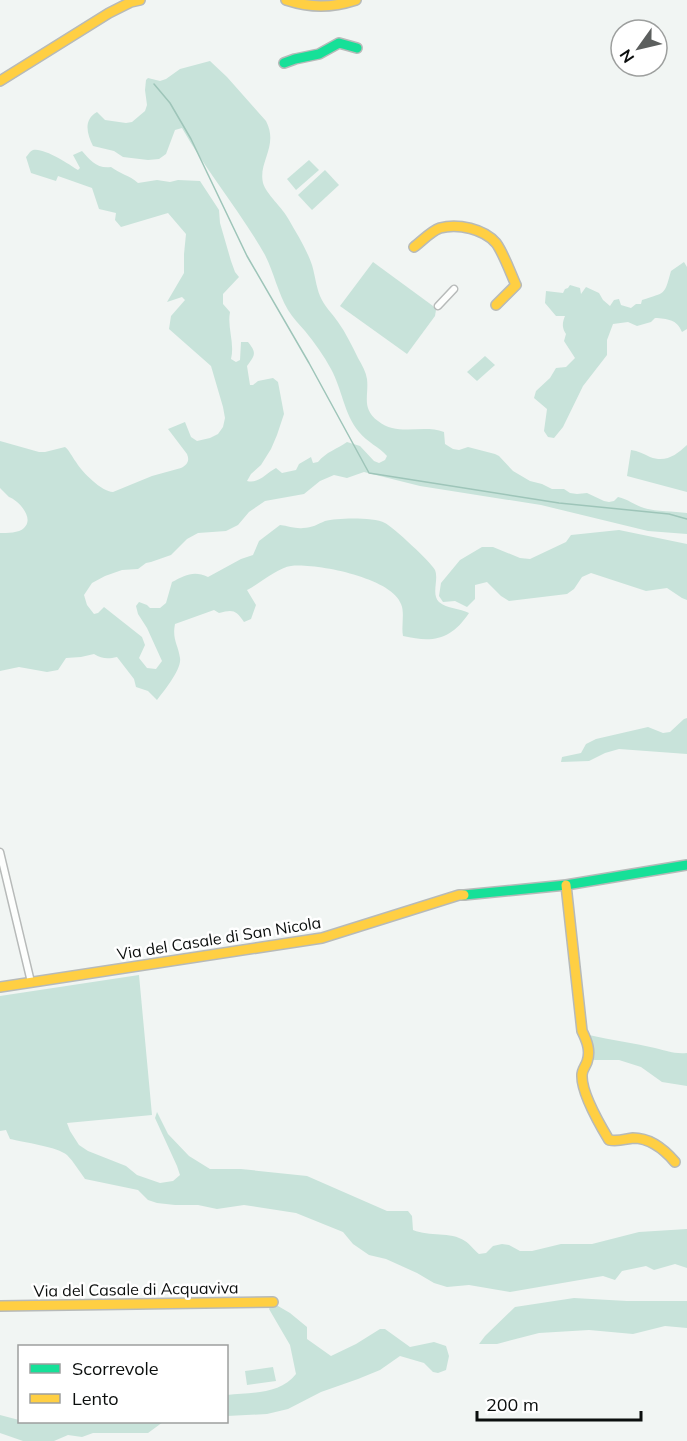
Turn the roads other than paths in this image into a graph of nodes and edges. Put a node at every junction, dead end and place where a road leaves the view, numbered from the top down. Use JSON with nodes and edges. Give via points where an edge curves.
{"nodes":[{"id":1,"x":140,"y":0,"type":"edge"},
{"id":2,"x":286,"y":0,"type":"edge"},
{"id":3,"x":356,"y":0,"type":"edge"},
{"id":4,"x":357,"y":48,"type":"dead end"},
{"id":5,"x":284,"y":63,"type":"dead end"},
{"id":6,"x":0,"y":81,"type":"edge"},
{"id":7,"x":414,"y":247,"type":"dead end"},
{"id":8,"x":454,"y":289,"type":"dead end"},
{"id":9,"x":496,"y":305,"type":"dead end"},
{"id":10,"x":438,"y":306,"type":"dead end"},
{"id":11,"x":0,"y":852,"type":"edge"},
{"id":12,"x":687,"y":865,"type":"edge"},
{"id":13,"x":566,"y":885,"type":"junction"},
{"id":14,"x":31,"y":982,"type":"junction"},
{"id":15,"x":0,"y":987,"type":"edge"},
{"id":16,"x":675,"y":1161,"type":"dead end"},
{"id":17,"x":273,"y":1302,"type":"dead end"},
{"id":18,"x":0,"y":1306,"type":"edge"}],
"edges":[{"from":1,"to":6,"type":"street","via":[[109,13]]},
{"from":2,"to":3,"type":"street","via":[[324,8]]},
{"from":4,"to":5,"type":"street","via":[[339,43],[319,54]]},
{"from":7,"to":9,"type":"street","via":[[441,228],[473,228],[487,235],[497,244],[516,285]]},
{"from":8,"to":10,"type":"street"},
{"from":11,"to":14,"type":"street"},
{"from":12,"to":13,"type":"street","name":"Via del Casale di San Nicola"},
{"from":13,"to":14,"type":"street","name":"Via del Casale di San Nicola","via":[[459,895],[322,938]]},
{"from":13,"to":16,"type":"street","via":[[582,1031],[588,1048],[581,1077],[585,1091],[609,1140],[644,1139]]},
{"from":14,"to":15,"type":"street","name":"Via del Casale di San Nicola"},
{"from":17,"to":18,"type":"street","name":"Via del Casale di Acquaviva"}]}
